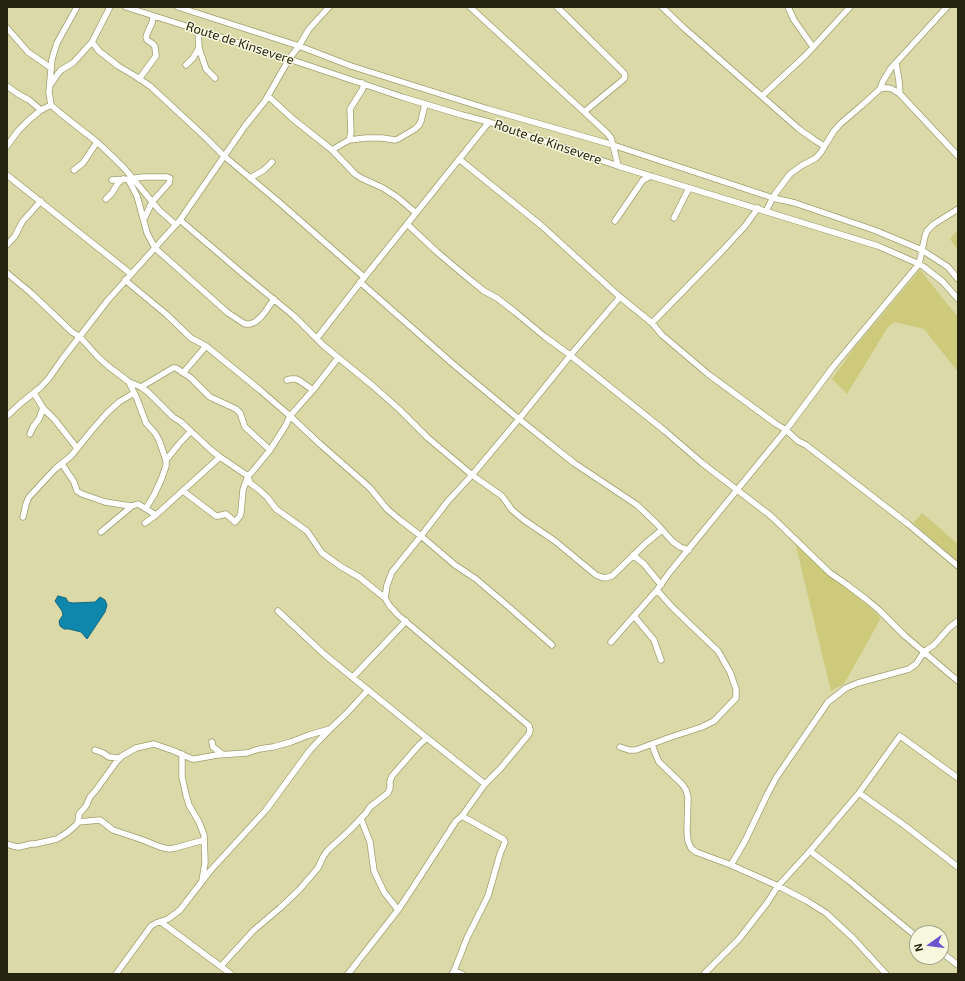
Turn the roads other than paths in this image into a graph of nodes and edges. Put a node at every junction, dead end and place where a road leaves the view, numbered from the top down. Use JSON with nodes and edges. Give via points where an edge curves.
{"nodes":[{"id":1,"x":77,"y":7,"type":"edge"},
{"id":2,"x":110,"y":7,"type":"edge"},
{"id":3,"x":126,"y":7,"type":"edge"},
{"id":4,"x":178,"y":7,"type":"edge"},
{"id":5,"x":329,"y":7,"type":"edge"},
{"id":6,"x":470,"y":7,"type":"edge"},
{"id":7,"x":557,"y":7,"type":"edge"},
{"id":8,"x":662,"y":7,"type":"edge"},
{"id":9,"x":788,"y":7,"type":"edge"},
{"id":10,"x":850,"y":7,"type":"edge"},
{"id":11,"x":947,"y":7,"type":"edge"},
{"id":12,"x":152,"y":16,"type":"junction"},
{"id":13,"x":7,"y":28,"type":"edge"},
{"id":14,"x":198,"y":31,"type":"junction"},
{"id":15,"x":92,"y":42,"type":"junction"},
{"id":16,"x":299,"y":46,"type":"junction"},
{"id":17,"x":813,"y":47,"type":"junction"},
{"id":18,"x":199,"y":48,"type":"junction"},
{"id":19,"x":289,"y":59,"type":"junction"},
{"id":20,"x":896,"y":63,"type":"junction"},
{"id":21,"x":186,"y":65,"type":"dead end"},
{"id":22,"x":51,"y":68,"type":"junction"},
{"id":23,"x":215,"y":78,"type":"dead end"},
{"id":24,"x":139,"y":79,"type":"junction"},
{"id":25,"x":362,"y":83,"type":"junction"},
{"id":26,"x":7,"y":86,"type":"edge"},
{"id":27,"x":50,"y":86,"type":"junction"},
{"id":28,"x":880,"y":89,"type":"junction"},
{"id":29,"x":900,"y":94,"type":"junction"},
{"id":30,"x":268,"y":96,"type":"junction"},
{"id":31,"x":762,"y":96,"type":"junction"},
{"id":32,"x":425,"y":104,"type":"junction"},
{"id":33,"x":51,"y":105,"type":"junction"},
{"id":34,"x":41,"y":110,"type":"junction"},
{"id":35,"x":584,"y":112,"type":"junction"},
{"id":36,"x":489,"y":122,"type":"junction"},
{"id":37,"x":349,"y":140,"type":"junction"},
{"id":38,"x":97,"y":142,"type":"junction"},
{"id":39,"x":613,"y":145,"type":"junction"},
{"id":40,"x":7,"y":146,"type":"edge"},
{"id":41,"x":824,"y":146,"type":"junction"},
{"id":42,"x":332,"y":150,"type":"junction"},
{"id":43,"x":224,"y":156,"type":"junction"},
{"id":44,"x":958,"y":156,"type":"edge"},
{"id":45,"x":459,"y":159,"type":"junction"},
{"id":46,"x":272,"y":162,"type":"dead end"},
{"id":47,"x":618,"y":166,"type":"junction"},
{"id":48,"x":74,"y":170,"type":"dead end"},
{"id":49,"x":7,"y":175,"type":"edge"},
{"id":50,"x":652,"y":176,"type":"junction"},
{"id":51,"x":250,"y":178,"type":"junction"},
{"id":52,"x":128,"y":179,"type":"junction"},
{"id":53,"x":112,"y":180,"type":"dead end"},
{"id":54,"x":690,"y":188,"type":"junction"},
{"id":55,"x":773,"y":198,"type":"junction"},
{"id":56,"x":106,"y":199,"type":"dead end"},
{"id":57,"x":41,"y":201,"type":"junction"},
{"id":58,"x":152,"y":202,"type":"junction"},
{"id":59,"x":758,"y":208,"type":"junction"},
{"id":60,"x":958,"y":209,"type":"edge"},
{"id":61,"x":766,"y":211,"type":"junction"},
{"id":62,"x":416,"y":213,"type":"junction"},
{"id":63,"x":674,"y":218,"type":"dead end"},
{"id":64,"x":144,"y":219,"type":"junction"},
{"id":65,"x":180,"y":220,"type":"junction"},
{"id":66,"x":614,"y":221,"type":"dead end"},
{"id":67,"x":407,"y":224,"type":"junction"},
{"id":68,"x":176,"y":225,"type":"junction"},
{"id":69,"x":7,"y":245,"type":"edge"},
{"id":70,"x":155,"y":248,"type":"junction"},
{"id":71,"x":922,"y":250,"type":"junction"},
{"id":72,"x":919,"y":264,"type":"junction"},
{"id":73,"x":7,"y":273,"type":"edge"},
{"id":74,"x":131,"y":274,"type":"junction"},
{"id":75,"x":364,"y":277,"type":"junction"},
{"id":76,"x":958,"y":279,"type":"edge"},
{"id":77,"x":125,"y":280,"type":"junction"},
{"id":78,"x":360,"y":282,"type":"junction"},
{"id":79,"x":620,"y":297,"type":"junction"},
{"id":80,"x":274,"y":299,"type":"junction"},
{"id":81,"x":958,"y":299,"type":"edge"},
{"id":82,"x":652,"y":323,"type":"junction"},
{"id":83,"x":80,"y":337,"type":"junction"},
{"id":84,"x":317,"y":338,"type":"junction"},
{"id":85,"x":206,"y":346,"type":"junction"},
{"id":86,"x":570,"y":355,"type":"junction"},
{"id":87,"x":338,"y":358,"type":"junction"},
{"id":88,"x":183,"y":373,"type":"junction"},
{"id":89,"x":286,"y":380,"type":"dead end"},
{"id":90,"x":129,"y":382,"type":"junction"},
{"id":91,"x":141,"y":387,"type":"junction"},
{"id":92,"x":313,"y":390,"type":"junction"},
{"id":93,"x":34,"y":393,"type":"junction"},
{"id":94,"x":134,"y":393,"type":"junction"},
{"id":95,"x":43,"y":408,"type":"junction"},
{"id":96,"x":7,"y":416,"type":"edge"},
{"id":97,"x":290,"y":416,"type":"junction"},
{"id":98,"x":519,"y":420,"type":"junction"},
{"id":99,"x":786,"y":430,"type":"junction"},
{"id":100,"x":191,"y":431,"type":"junction"},
{"id":101,"x":30,"y":434,"type":"dead end"},
{"id":102,"x":77,"y":448,"type":"junction"},
{"id":103,"x":270,"y":450,"type":"junction"},
{"id":104,"x":220,"y":457,"type":"junction"},
{"id":105,"x":166,"y":460,"type":"junction"},
{"id":106,"x":62,"y":464,"type":"junction"},
{"id":107,"x":472,"y":475,"type":"junction"},
{"id":108,"x":248,"y":476,"type":"junction"},
{"id":109,"x":737,"y":489,"type":"junction"},
{"id":110,"x":183,"y":491,"type":"junction"},
{"id":111,"x":132,"y":506,"type":"junction"},
{"id":112,"x":146,"y":508,"type":"junction"},
{"id":113,"x":156,"y":515,"type":"junction"},
{"id":114,"x":23,"y":517,"type":"dead end"},
{"id":115,"x":145,"y":523,"type":"dead end"},
{"id":116,"x":662,"y":530,"type":"junction"},
{"id":117,"x":101,"y":532,"type":"dead end"},
{"id":118,"x":421,"y":536,"type":"junction"},
{"id":119,"x":689,"y":550,"type":"junction"},
{"id":120,"x":633,"y":555,"type":"junction"},
{"id":121,"x":958,"y":566,"type":"edge"},
{"id":122,"x":659,"y":587,"type":"junction"},
{"id":123,"x":385,"y":598,"type":"junction"},
{"id":124,"x":278,"y":611,"type":"dead end"},
{"id":125,"x":634,"y":616,"type":"junction"},
{"id":126,"x":406,"y":621,"type":"junction"},
{"id":127,"x":958,"y":621,"type":"edge"},
{"id":128,"x":611,"y":642,"type":"dead end"},
{"id":129,"x":552,"y":645,"type":"dead end"},
{"id":130,"x":924,"y":652,"type":"junction"},
{"id":131,"x":661,"y":660,"type":"dead end"},
{"id":132,"x":353,"y":678,"type":"junction"},
{"id":133,"x":958,"y":681,"type":"edge"},
{"id":134,"x":368,"y":690,"type":"junction"},
{"id":135,"x":330,"y":729,"type":"junction"},
{"id":136,"x":427,"y":738,"type":"junction"},
{"id":137,"x":212,"y":742,"type":"dead end"},
{"id":138,"x":652,"y":744,"type":"junction"},
{"id":139,"x":620,"y":748,"type":"dead end"},
{"id":140,"x":94,"y":750,"type":"dead end"},
{"id":141,"x":182,"y":754,"type":"junction"},
{"id":142,"x":222,"y":754,"type":"junction"},
{"id":143,"x":119,"y":758,"type":"junction"},
{"id":144,"x":958,"y":778,"type":"edge"},
{"id":145,"x":485,"y":784,"type":"junction"},
{"id":146,"x":859,"y":793,"type":"junction"},
{"id":147,"x":462,"y":816,"type":"junction"},
{"id":148,"x":361,"y":819,"type":"junction"},
{"id":149,"x":78,"y":822,"type":"junction"},
{"id":150,"x":204,"y":840,"type":"junction"},
{"id":151,"x":7,"y":844,"type":"edge"},
{"id":152,"x":810,"y":851,"type":"junction"},
{"id":153,"x":732,"y":865,"type":"junction"},
{"id":154,"x":958,"y":867,"type":"edge"},
{"id":155,"x":201,"y":883,"type":"junction"},
{"id":156,"x":778,"y":886,"type":"junction"},
{"id":157,"x":398,"y":910,"type":"junction"},
{"id":158,"x":161,"y":922,"type":"junction"},
{"id":159,"x":909,"y":930,"type":"edge"},
{"id":160,"x":949,"y":958,"type":"edge"},
{"id":161,"x":958,"y":965,"type":"edge"},
{"id":162,"x":221,"y":966,"type":"junction"},
{"id":163,"x":453,"y":973,"type":"edge"},
{"id":164,"x":116,"y":974,"type":"edge"},
{"id":165,"x":231,"y":974,"type":"edge"},
{"id":166,"x":348,"y":974,"type":"edge"},
{"id":167,"x":462,"y":974,"type":"edge"},
{"id":168,"x":704,"y":974,"type":"edge"},
{"id":169,"x":886,"y":974,"type":"edge"}],
"edges":[{"from":1,"to":22,"type":"street","via":[[54,51]]},
{"from":2,"to":15,"type":"street"},
{"from":3,"to":12,"type":"street","name":"Route de Kinsevere"},
{"from":4,"to":16,"type":"street"},
{"from":5,"to":16,"type":"street","via":[[309,29]]},
{"from":6,"to":35,"type":"street"},
{"from":7,"to":35,"type":"street","via":[[625,76]]},
{"from":8,"to":31,"type":"street"},
{"from":9,"to":17,"type":"street"},
{"from":10,"to":17,"type":"street"},
{"from":11,"to":20,"type":"street"},
{"from":12,"to":14,"type":"street","name":"Route de Kinsevere"},
{"from":12,"to":24,"type":"street","via":[[146,37],[155,47],[156,56]]},
{"from":13,"to":22,"type":"street","via":[[28,52]]},
{"from":14,"to":18,"type":"street"},
{"from":14,"to":19,"type":"street","name":"Route de Kinsevere"},
{"from":15,"to":24,"type":"street","via":[[118,66]]},
{"from":15,"to":27,"type":"street","via":[[73,62],[61,70]]},
{"from":16,"to":19,"type":"street"},
{"from":16,"to":39,"type":"street","via":[[351,66]]},
{"from":17,"to":31,"type":"street"},
{"from":18,"to":21,"type":"street"},
{"from":18,"to":23,"type":"street","via":[[206,69]]},
{"from":19,"to":25,"type":"street","name":"Route de Kinsevere"},
{"from":19,"to":30,"type":"street"},
{"from":20,"to":28,"type":"street","via":[[886,74]]},
{"from":20,"to":29,"type":"street"},
{"from":22,"to":27,"type":"street"},
{"from":24,"to":43,"type":"street"},
{"from":25,"to":32,"type":"street","name":"Route de Kinsevere"},
{"from":25,"to":37,"type":"street","via":[[362,90],[350,109]]},
{"from":26,"to":34,"type":"street"},
{"from":27,"to":33,"type":"street"},
{"from":28,"to":29,"type":"street","via":[[888,88]]},
{"from":28,"to":41,"type":"street","via":[[840,124]]},
{"from":29,"to":44,"type":"street"},
{"from":30,"to":42,"type":"street","via":[[292,119]]},
{"from":30,"to":43,"type":"street"},
{"from":31,"to":41,"type":"street"},
{"from":32,"to":36,"type":"street","name":"Route de Kinsevere"},
{"from":32,"to":37,"type":"street","via":[[419,125],[398,139]]},
{"from":33,"to":34,"type":"street"},
{"from":33,"to":38,"type":"street"},
{"from":34,"to":40,"type":"street","via":[[18,131]]},
{"from":35,"to":39,"type":"street","via":[[607,133]]},
{"from":36,"to":45,"type":"street"},
{"from":36,"to":47,"type":"street","name":"Route de Kinsevere"},
{"from":37,"to":42,"type":"street"},
{"from":38,"to":48,"type":"street","via":[[83,163]]},
{"from":38,"to":52,"type":"street","via":[[116,160]]},
{"from":39,"to":47,"type":"street"},
{"from":39,"to":55,"type":"street"},
{"from":41,"to":55,"type":"street","via":[[816,158],[790,174]]},
{"from":42,"to":62,"type":"street","via":[[355,174],[387,191]]},
{"from":43,"to":51,"type":"street"},
{"from":43,"to":65,"type":"street"},
{"from":45,"to":62,"type":"street"},
{"from":45,"to":79,"type":"street","via":[[542,226]]},
{"from":46,"to":51,"type":"street"},
{"from":47,"to":50,"type":"street","name":"Route de Kinsevere"},
{"from":49,"to":57,"type":"street"},
{"from":50,"to":54,"type":"street","name":"Route de Kinsevere"},
{"from":50,"to":66,"type":"street","via":[[643,180]]},
{"from":51,"to":75,"type":"street"},
{"from":52,"to":53,"type":"street"},
{"from":52,"to":56,"type":"street","via":[[118,183]]},
{"from":52,"to":58,"type":"street"},
{"from":52,"to":58,"type":"street","via":[[147,176],[170,178],[169,183]]},
{"from":52,"to":64,"type":"street","via":[[135,191]]},
{"from":54,"to":59,"type":"street","name":"Route de Kinsevere"},
{"from":54,"to":63,"type":"street"},
{"from":55,"to":61,"type":"street"},
{"from":55,"to":71,"type":"street","via":[[874,230]]},
{"from":57,"to":69,"type":"street","via":[[22,222]]},
{"from":57,"to":74,"type":"street"},
{"from":58,"to":64,"type":"street"},
{"from":58,"to":68,"type":"street"},
{"from":59,"to":61,"type":"street","name":"Route de Kinsevere"},
{"from":59,"to":82,"type":"street","via":[[722,251]]},
{"from":60,"to":71,"type":"street","via":[[930,228]]},
{"from":61,"to":72,"type":"street","name":"Route de Kinsevere","via":[[878,246]]},
{"from":62,"to":67,"type":"street"},
{"from":64,"to":70,"type":"street","via":[[147,233]]},
{"from":65,"to":68,"type":"street"},
{"from":65,"to":80,"type":"street"},
{"from":67,"to":75,"type":"street"},
{"from":67,"to":86,"type":"street","via":[[484,291],[497,298]]},
{"from":68,"to":70,"type":"street"},
{"from":70,"to":74,"type":"street"},
{"from":70,"to":80,"type":"street","via":[[228,313],[245,324],[260,318]]},
{"from":71,"to":72,"type":"street"},
{"from":71,"to":76,"type":"street","via":[[948,267]]},
{"from":72,"to":81,"type":"street","name":"Route de Kinsevere","via":[[943,282]]},
{"from":72,"to":99,"type":"street","via":[[833,367]]},
{"from":73,"to":83,"type":"street"},
{"from":74,"to":77,"type":"street"},
{"from":75,"to":78,"type":"street"},
{"from":77,"to":83,"type":"street"},
{"from":77,"to":85,"type":"street","via":[[191,338]]},
{"from":78,"to":84,"type":"street"},
{"from":78,"to":98,"type":"street"},
{"from":79,"to":82,"type":"street"},
{"from":79,"to":86,"type":"street"},
{"from":80,"to":84,"type":"street"},
{"from":82,"to":99,"type":"street","via":[[662,335],[708,374]]},
{"from":83,"to":90,"type":"street","via":[[98,358]]},
{"from":83,"to":93,"type":"street","via":[[49,378]]},
{"from":84,"to":87,"type":"street"},
{"from":85,"to":88,"type":"street"},
{"from":85,"to":97,"type":"street"},
{"from":86,"to":98,"type":"street"},
{"from":86,"to":109,"type":"street"},
{"from":87,"to":92,"type":"street"},
{"from":87,"to":107,"type":"street"},
{"from":88,"to":91,"type":"street","via":[[173,368]]},
{"from":88,"to":103,"type":"street","via":[[210,398],[236,409],[245,427]]},
{"from":89,"to":92,"type":"street","via":[[300,380]]},
{"from":90,"to":91,"type":"street"},
{"from":90,"to":94,"type":"street"},
{"from":91,"to":100,"type":"street"},
{"from":92,"to":97,"type":"street"},
{"from":93,"to":95,"type":"street"},
{"from":93,"to":96,"type":"street"},
{"from":94,"to":102,"type":"street","via":[[107,413]]},
{"from":94,"to":105,"type":"street","via":[[146,423],[159,440]]},
{"from":95,"to":101,"type":"street"},
{"from":95,"to":102,"type":"street"},
{"from":97,"to":103,"type":"street"},
{"from":97,"to":118,"type":"street","via":[[370,488],[387,509]]},
{"from":98,"to":107,"type":"street"},
{"from":98,"to":116,"type":"street","via":[[574,463],[637,505]]},
{"from":99,"to":109,"type":"street"},
{"from":99,"to":121,"type":"street"},
{"from":100,"to":104,"type":"street"},
{"from":100,"to":105,"type":"street"},
{"from":102,"to":106,"type":"street"},
{"from":103,"to":108,"type":"street"},
{"from":104,"to":108,"type":"street"},
{"from":104,"to":110,"type":"street"},
{"from":105,"to":112,"type":"street","via":[[161,480]]},
{"from":106,"to":111,"type":"street","via":[[77,491],[82,494],[104,502]]},
{"from":106,"to":114,"type":"street","via":[[29,497]]},
{"from":107,"to":118,"type":"street"},
{"from":107,"to":120,"type":"street","via":[[502,496],[512,510],[596,575],[612,576]]},
{"from":108,"to":110,"type":"street","via":[[243,490],[240,516],[235,522],[226,514],[216,516]]},
{"from":108,"to":123,"type":"street","via":[[250,483],[276,509],[306,531],[322,553]]},
{"from":109,"to":119,"type":"street"},
{"from":109,"to":130,"type":"street","via":[[771,516],[830,573],[867,600]]},
{"from":110,"to":113,"type":"street"},
{"from":111,"to":112,"type":"street","via":[[138,504]]},
{"from":111,"to":117,"type":"street"},
{"from":112,"to":113,"type":"street"},
{"from":113,"to":115,"type":"street"},
{"from":116,"to":119,"type":"street","via":[[676,544]]},
{"from":116,"to":120,"type":"street"},
{"from":118,"to":123,"type":"street","via":[[392,572]]},
{"from":118,"to":129,"type":"street","via":[[476,579]]},
{"from":119,"to":122,"type":"street"},
{"from":120,"to":122,"type":"street","via":[[644,564]]},
{"from":122,"to":125,"type":"street"},
{"from":122,"to":138,"type":"street","via":[[672,607],[718,651],[730,672],[736,689],[736,698],[714,721]]},
{"from":123,"to":126,"type":"street"},
{"from":124,"to":132,"type":"street"},
{"from":125,"to":128,"type":"street"},
{"from":125,"to":131,"type":"street","via":[[654,640]]},
{"from":126,"to":132,"type":"street"},
{"from":126,"to":145,"type":"street","via":[[529,726],[529,734]]},
{"from":127,"to":130,"type":"street"},
{"from":130,"to":133,"type":"street"},
{"from":130,"to":153,"type":"street","via":[[910,669],[858,683],[846,688],[828,702],[776,778]]},
{"from":132,"to":134,"type":"street"},
{"from":134,"to":135,"type":"street"},
{"from":134,"to":136,"type":"street"},
{"from":135,"to":142,"type":"street","via":[[273,747],[247,753]]},
{"from":135,"to":155,"type":"street","via":[[310,750],[266,810]]},
{"from":136,"to":145,"type":"street"},
{"from":136,"to":148,"type":"street","via":[[392,776],[388,793],[370,807]]},
{"from":137,"to":142,"type":"street","via":[[213,747]]},
{"from":138,"to":139,"type":"street","via":[[636,750]]},
{"from":138,"to":153,"type":"street","via":[[659,762],[686,790],[687,832],[691,848]]},
{"from":140,"to":143,"type":"street","via":[[109,757]]},
{"from":141,"to":142,"type":"street","via":[[192,759]]},
{"from":141,"to":143,"type":"street","via":[[152,744],[136,748]]},
{"from":141,"to":150,"type":"street","via":[[182,777],[186,795],[200,822]]},
{"from":143,"to":149,"type":"street","via":[[90,796],[79,814]]},
{"from":144,"to":146,"type":"street","via":[[900,736]]},
{"from":145,"to":147,"type":"street"},
{"from":146,"to":152,"type":"street"},
{"from":146,"to":154,"type":"street"},
{"from":147,"to":157,"type":"street","via":[[456,821]]},
{"from":147,"to":163,"type":"street","via":[[505,842],[488,896]]},
{"from":148,"to":157,"type":"street","via":[[370,842],[374,871],[384,892]]},
{"from":148,"to":162,"type":"street","via":[[327,851],[318,868],[299,890],[254,930]]},
{"from":149,"to":150,"type":"street","via":[[100,820],[112,830],[169,849]]},
{"from":149,"to":151,"type":"street","via":[[57,839],[19,847]]},
{"from":150,"to":155,"type":"street"},
{"from":152,"to":156,"type":"street"},
{"from":152,"to":159,"type":"street"},
{"from":153,"to":156,"type":"street"},
{"from":155,"to":158,"type":"street","via":[[180,910]]},
{"from":156,"to":168,"type":"street","via":[[739,939]]},
{"from":156,"to":169,"type":"street","via":[[826,912]]},
{"from":157,"to":166,"type":"street"},
{"from":158,"to":162,"type":"street"},
{"from":158,"to":164,"type":"street","via":[[151,926]]},
{"from":160,"to":161,"type":"street"},
{"from":162,"to":165,"type":"street"},
{"from":163,"to":167,"type":"street"}]}
